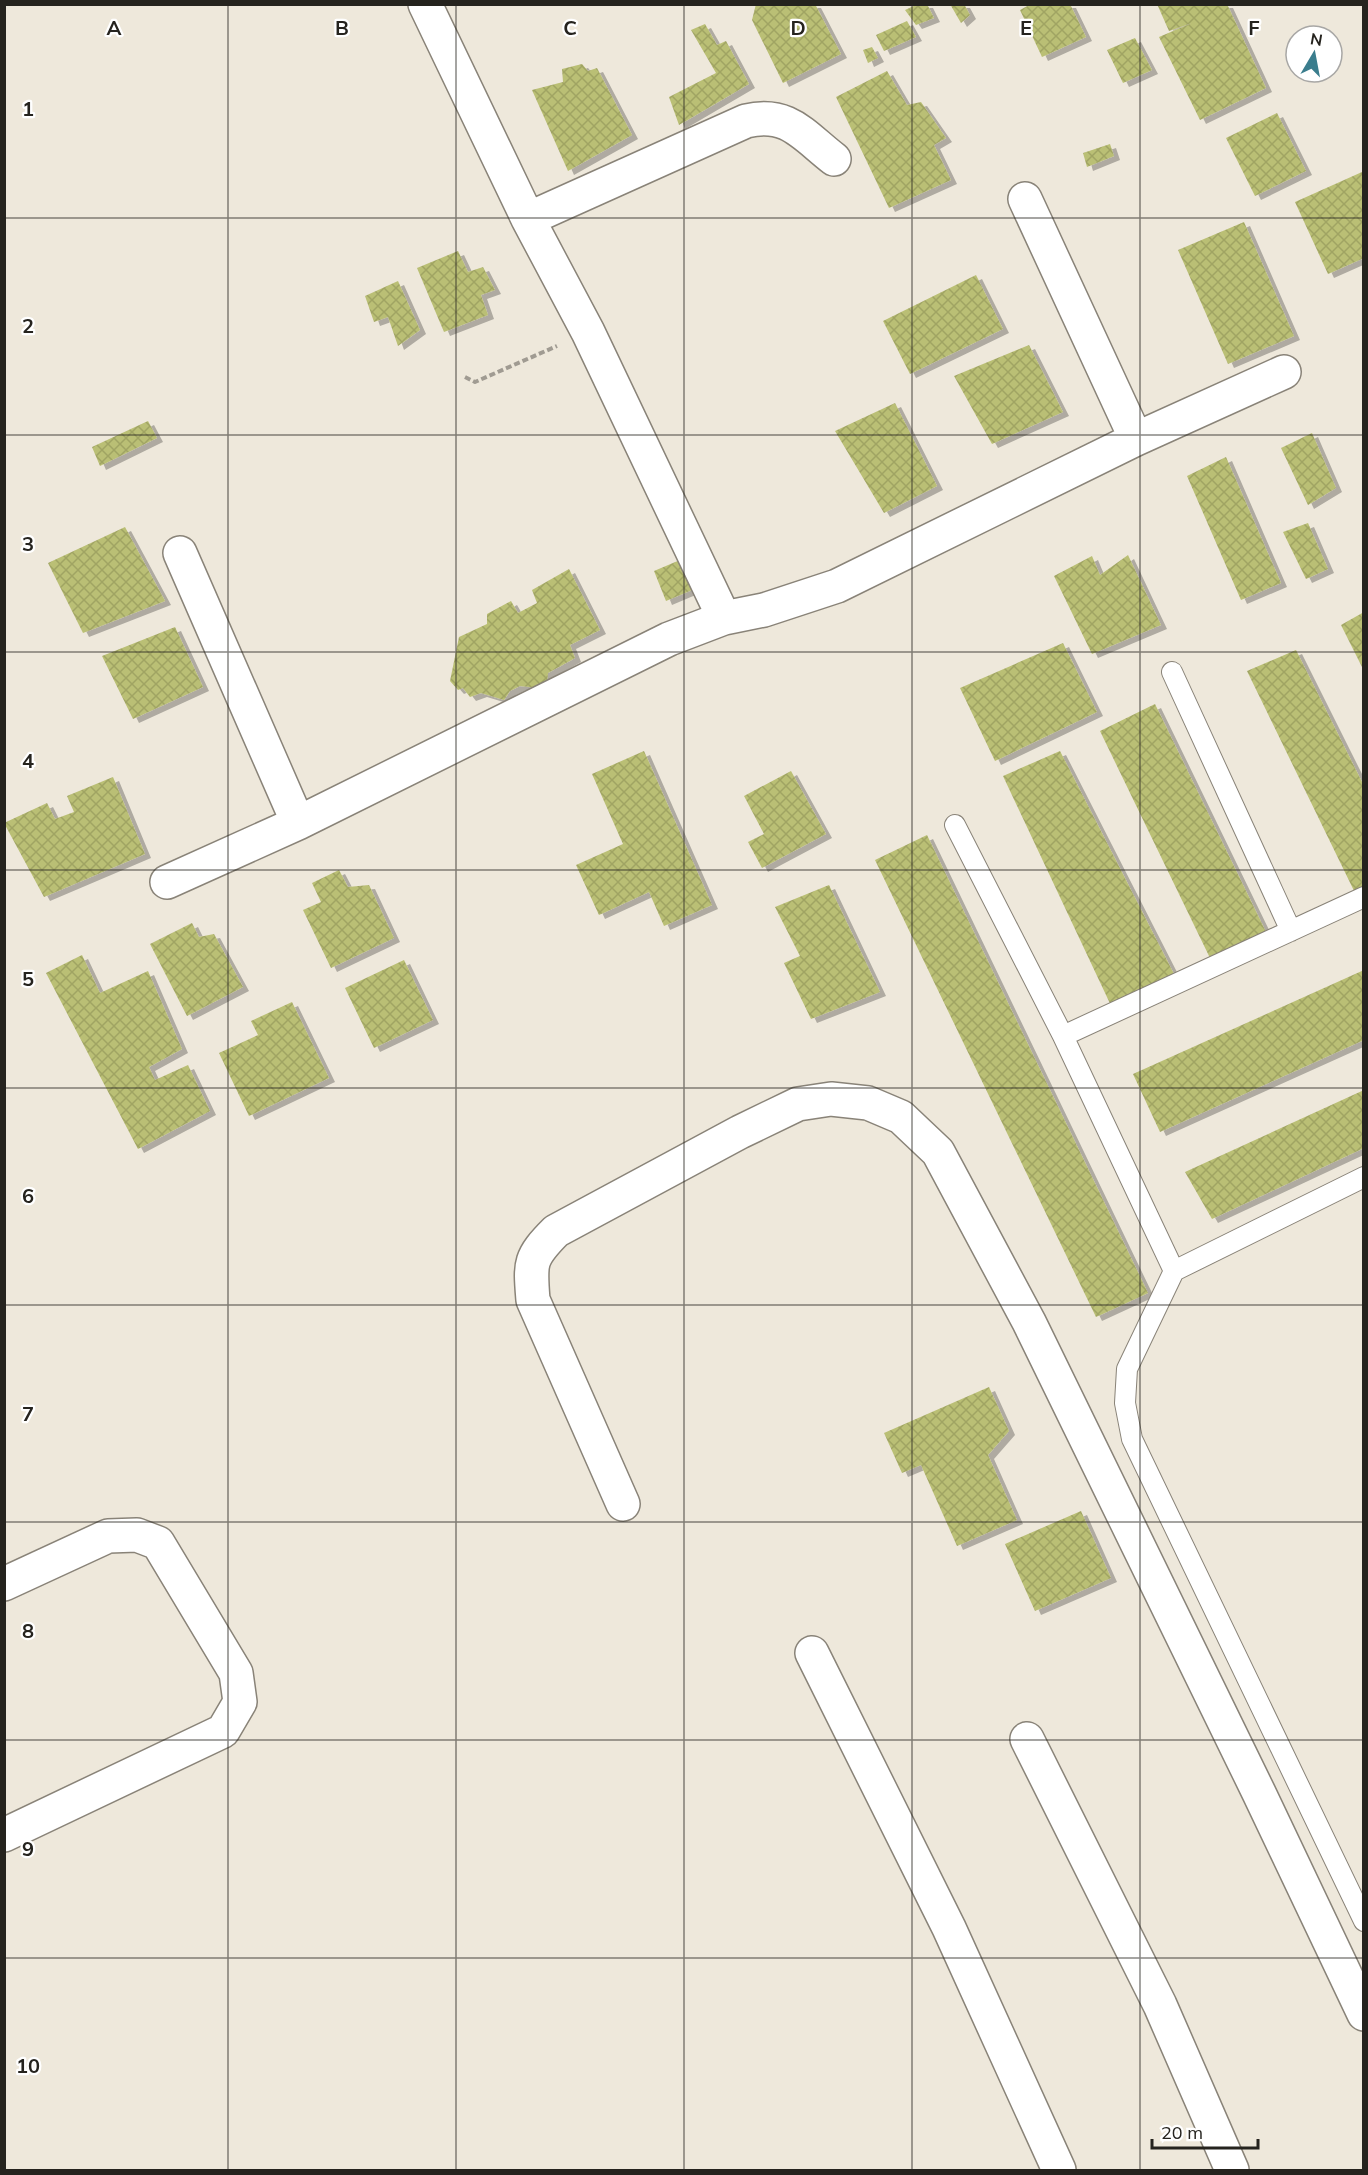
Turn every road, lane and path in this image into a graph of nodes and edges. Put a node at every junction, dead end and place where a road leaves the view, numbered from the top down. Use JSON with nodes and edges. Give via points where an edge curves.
{"nodes":[{"id":1,"x":425,"y":4,"type":"edge"},
{"id":2,"x":834,"y":159,"type":"dead end"},
{"id":3,"x":1025,"y":199,"type":"dead end"},
{"id":4,"x":528,"y":219,"type":"junction"},
{"id":5,"x":588,"y":332,"type":"junction"},
{"id":6,"x":1284,"y":372,"type":"dead end"},
{"id":7,"x":465,"y":377,"type":"dead end"},
{"id":8,"x":1136,"y":439,"type":"junction"},
{"id":9,"x":180,"y":553,"type":"dead end"},
{"id":10,"x":724,"y":618,"type":"junction"},
{"id":11,"x":1172,"y":672,"type":"dead end"},
{"id":12,"x":298,"y":823,"type":"junction"},
{"id":13,"x":955,"y":825,"type":"dead end"},
{"id":14,"x":167,"y":882,"type":"dead end"},
{"id":15,"x":1364,"y":897,"type":"edge"},
{"id":16,"x":1291,"y":931,"type":"junction"},
{"id":17,"x":1063,"y":1036,"type":"junction"},
{"id":18,"x":1364,"y":1177,"type":"edge"},
{"id":19,"x":1174,"y":1271,"type":"junction"},
{"id":20,"x":623,"y":1504,"type":"dead end"},
{"id":21,"x":4,"y":1584,"type":"edge"},
{"id":22,"x":812,"y":1653,"type":"dead end"},
{"id":23,"x":1027,"y":1739,"type":"dead end"},
{"id":24,"x":4,"y":1835,"type":"edge"},
{"id":25,"x":1364,"y":1921,"type":"edge"},
{"id":26,"x":1364,"y":2014,"type":"edge"},
{"id":27,"x":1059,"y":2170,"type":"edge"},
{"id":28,"x":1232,"y":2170,"type":"edge"}],
"edges":[{"from":1,"to":4,"type":"street"},
{"from":2,"to":4,"type":"street","via":[[789,123],[760,118]]},
{"from":3,"to":8,"type":"street"},
{"from":4,"to":5,"type":"street"},
{"from":5,"to":7,"type":"path","via":[[475,382]]},
{"from":5,"to":10,"type":"street"},
{"from":6,"to":8,"type":"street"},
{"from":8,"to":10,"type":"street","via":[[837,586],[764,610]]},
{"from":9,"to":12,"type":"street"},
{"from":10,"to":12,"type":"street","via":[[669,639]]},
{"from":11,"to":16,"type":"lane"},
{"from":12,"to":14,"type":"street"},
{"from":13,"to":17,"type":"lane"},
{"from":15,"to":16,"type":"lane"},
{"from":16,"to":17,"type":"lane"},
{"from":17,"to":19,"type":"lane"},
{"from":18,"to":19,"type":"lane"},
{"from":19,"to":25,"type":"lane","via":[[1127,1369],[1125,1403],[1132,1439]]},
{"from":20,"to":26,"type":"street","via":[[533,1300],[531,1269],[539,1248],[556,1231],[798,1104],[831,1099],[868,1103],[901,1117],[938,1152],[1029,1322]]},
{"from":21,"to":24,"type":"street","via":[[108,1536],[136,1535],[158,1544],[236,1673],[240,1702],[223,1731]]},
{"from":22,"to":27,"type":"street","via":[[949,1928]]},
{"from":23,"to":28,"type":"street","via":[[1160,2005]]}]}
